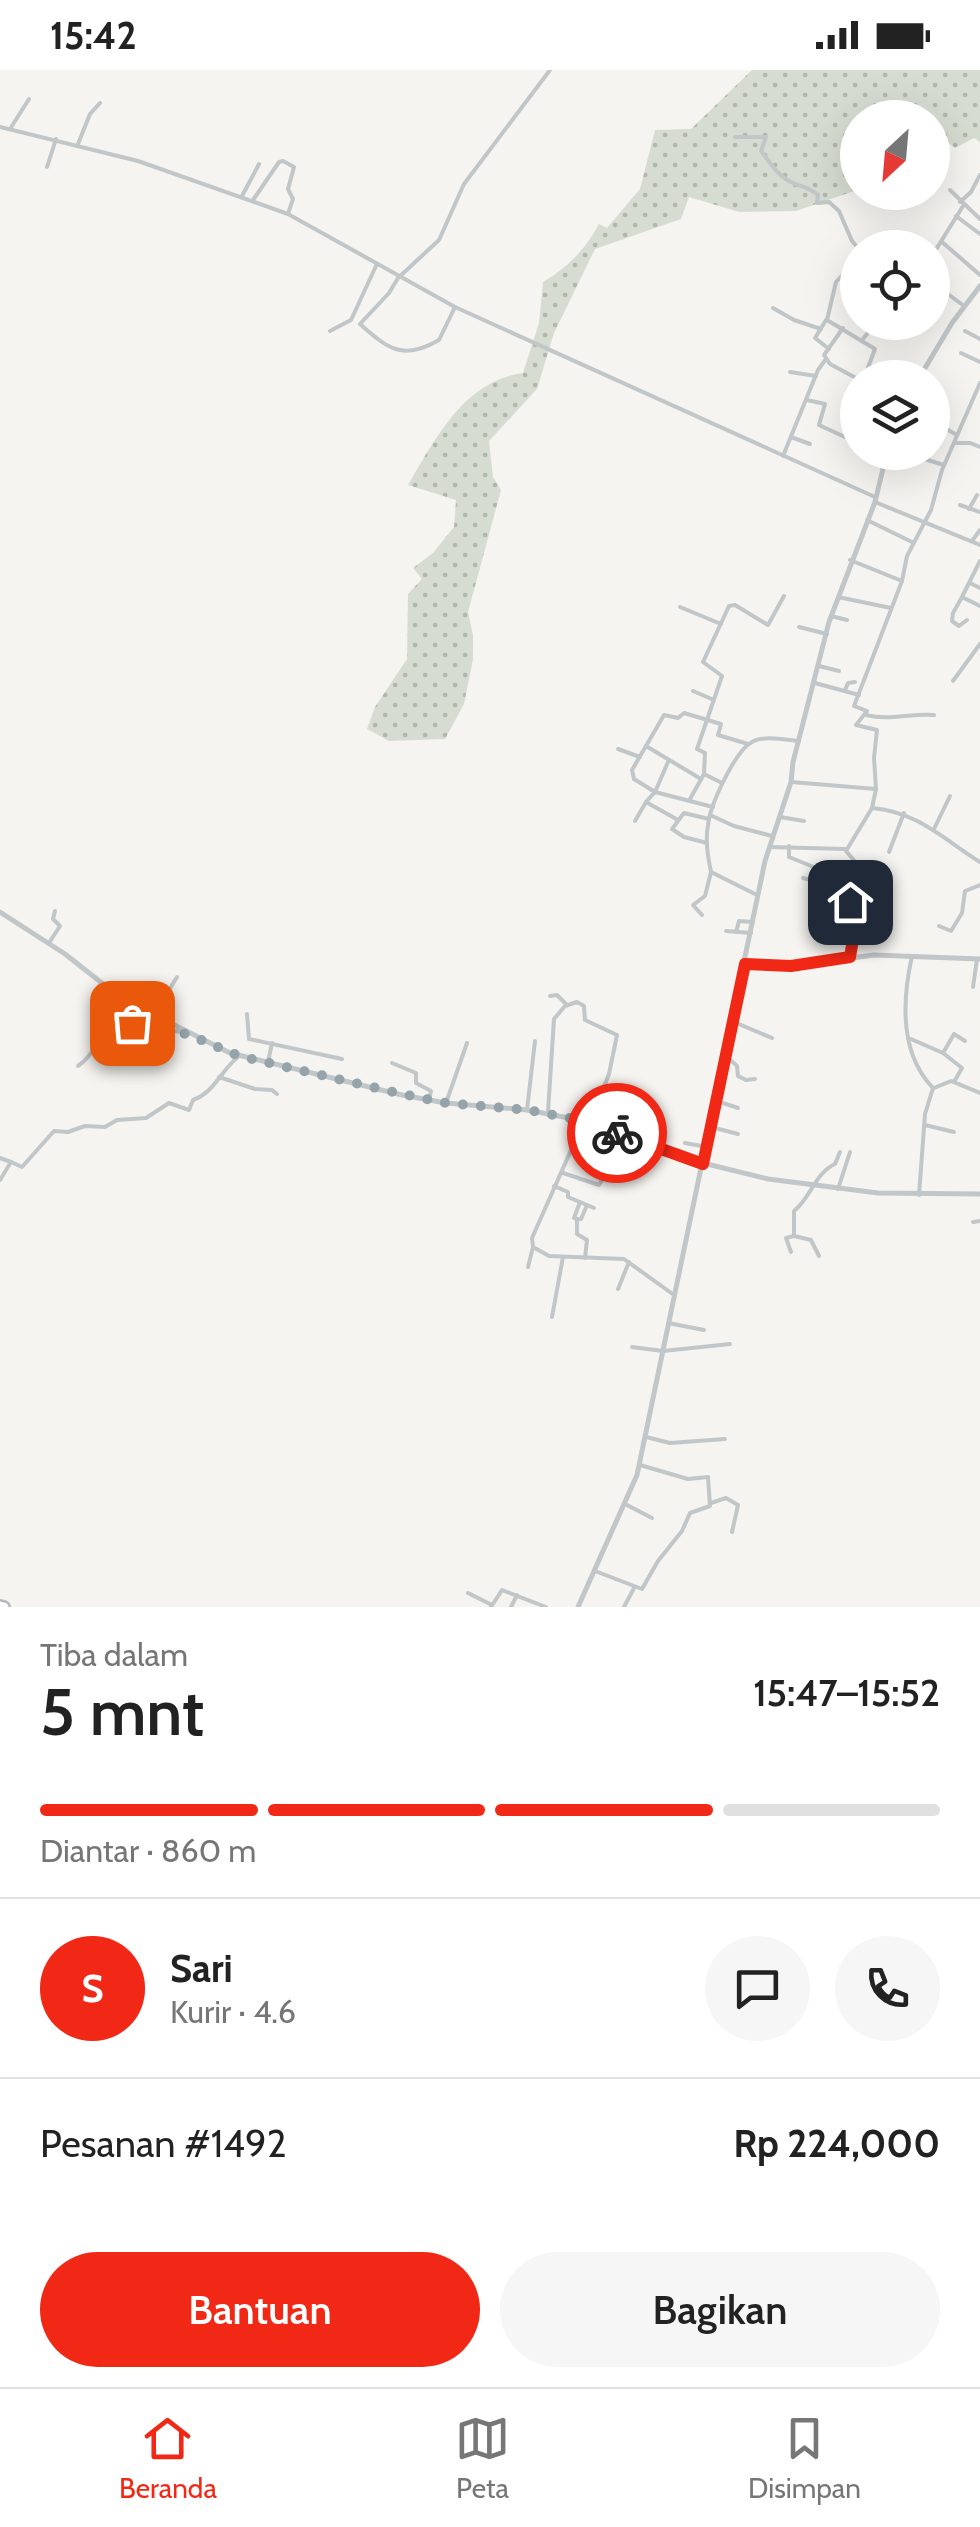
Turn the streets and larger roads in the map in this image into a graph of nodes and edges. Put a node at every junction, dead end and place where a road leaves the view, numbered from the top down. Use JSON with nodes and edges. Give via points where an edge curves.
{"nodes":[{"id":1,"x":550,"y":70,"type":"edge"},
{"id":2,"x":29,"y":98,"type":"dead end"},
{"id":3,"x":100,"y":103,"type":"dead end"},
{"id":4,"x":0,"y":126,"type":"edge"},
{"id":5,"x":10,"y":129,"type":"junction"},
{"id":6,"x":735,"y":137,"type":"dead end"},
{"id":7,"x":56,"y":138,"type":"junction"},
{"id":8,"x":78,"y":144,"type":"junction"},
{"id":9,"x":259,"y":164,"type":"dead end"},
{"id":10,"x":47,"y":168,"type":"dead end"},
{"id":11,"x":980,"y":175,"type":"edge"},
{"id":12,"x":950,"y":190,"type":"dead end"},
{"id":13,"x":242,"y":196,"type":"junction"},
{"id":14,"x":253,"y":201,"type":"junction"},
{"id":15,"x":962,"y":204,"type":"junction"},
{"id":16,"x":288,"y":214,"type":"junction"},
{"id":17,"x":955,"y":215,"type":"junction"},
{"id":18,"x":980,"y":218,"type":"edge"},
{"id":19,"x":849,"y":230,"type":"edge"},
{"id":20,"x":948,"y":230,"type":"edge"},
{"id":21,"x":980,"y":234,"type":"edge"},
{"id":22,"x":950,"y":249,"type":"edge"},
{"id":23,"x":376,"y":266,"type":"junction"},
{"id":24,"x":980,"y":275,"type":"edge"},
{"id":25,"x":840,"y":277,"type":"edge"},
{"id":26,"x":398,"y":278,"type":"junction"},
{"id":27,"x":980,"y":286,"type":"edge"},
{"id":28,"x":950,"y":295,"type":"edge"},
{"id":29,"x":965,"y":306,"type":"junction"},
{"id":30,"x":454,"y":308,"type":"junction"},
{"id":31,"x":773,"y":308,"type":"dead end"},
{"id":32,"x":827,"y":320,"type":"junction"},
{"id":33,"x":346,"y":324,"type":"junction"},
{"id":34,"x":360,"y":325,"type":"junction"},
{"id":35,"x":840,"y":326,"type":"edge"},
{"id":36,"x":821,"y":329,"type":"junction"},
{"id":37,"x":965,"y":330,"type":"dead end"},
{"id":38,"x":330,"y":331,"type":"dead end"},
{"id":39,"x":840,"y":332,"type":"edge"},
{"id":40,"x":863,"y":340,"type":"edge"},
{"id":41,"x":980,"y":340,"type":"edge"},
{"id":42,"x":829,"y":349,"type":"junction"},
{"id":43,"x":961,"y":353,"type":"dead end"},
{"id":44,"x":826,"y":360,"type":"junction"},
{"id":45,"x":870,"y":360,"type":"edge"},
{"id":46,"x":930,"y":360,"type":"edge"},
{"id":47,"x":980,"y":362,"type":"edge"},
{"id":48,"x":840,"y":367,"type":"edge"},
{"id":49,"x":790,"y":372,"type":"dead end"},
{"id":50,"x":816,"y":376,"type":"junction"},
{"id":51,"x":980,"y":382,"type":"edge"},
{"id":52,"x":978,"y":394,"type":"edge"},
{"id":53,"x":807,"y":400,"type":"junction"},
{"id":54,"x":950,"y":431,"type":"edge"},
{"id":55,"x":840,"y":435,"type":"edge"},
{"id":56,"x":957,"y":435,"type":"junction"},
{"id":57,"x":790,"y":437,"type":"junction"},
{"id":58,"x":954,"y":442,"type":"junction"},
{"id":59,"x":810,"y":444,"type":"dead end"},
{"id":60,"x":980,"y":447,"type":"edge"},
{"id":61,"x":950,"y":451,"type":"edge"},
{"id":62,"x":783,"y":456,"type":"junction"},
{"id":63,"x":883,"y":470,"type":"edge"},
{"id":64,"x":942,"y":470,"type":"edge"},
{"id":65,"x":977,"y":495,"type":"dead end"},
{"id":66,"x":875,"y":500,"type":"junction"},
{"id":67,"x":960,"y":505,"type":"dead end"},
{"id":68,"x":969,"y":509,"type":"junction"},
{"id":69,"x":980,"y":512,"type":"edge"},
{"id":70,"x":866,"y":520,"type":"junction"},
{"id":71,"x":924,"y":523,"type":"junction"},
{"id":72,"x":980,"y":530,"type":"edge"},
{"id":73,"x":972,"y":541,"type":"junction"},
{"id":74,"x":913,"y":543,"type":"junction"},
{"id":75,"x":980,"y":544,"type":"edge"},
{"id":76,"x":850,"y":560,"type":"junction"},
{"id":77,"x":980,"y":561,"type":"edge"},
{"id":78,"x":978,"y":569,"type":"edge"},
{"id":79,"x":902,"y":582,"type":"junction"},
{"id":80,"x":970,"y":583,"type":"junction"},
{"id":81,"x":980,"y":588,"type":"edge"},
{"id":82,"x":784,"y":596,"type":"dead end"},
{"id":83,"x":838,"y":597,"type":"junction"},
{"id":84,"x":962,"y":597,"type":"junction"},
{"id":85,"x":680,"y":606,"type":"dead end"},
{"id":86,"x":980,"y":606,"type":"edge"},
{"id":87,"x":890,"y":608,"type":"junction"},
{"id":88,"x":831,"y":616,"type":"junction"},
{"id":89,"x":847,"y":620,"type":"dead end"},
{"id":90,"x":967,"y":620,"type":"dead end"},
{"id":91,"x":721,"y":624,"type":"junction"},
{"id":92,"x":798,"y":627,"type":"dead end"},
{"id":93,"x":826,"y":634,"type":"junction"},
{"id":94,"x":980,"y":644,"type":"edge"},
{"id":95,"x":818,"y":666,"type":"junction"},
{"id":96,"x":839,"y":671,"type":"dead end"},
{"id":97,"x":954,"y":681,"type":"dead end"},
{"id":98,"x":855,"y":682,"type":"dead end"},
{"id":99,"x":815,"y":683,"type":"junction"},
{"id":100,"x":692,"y":691,"type":"dead end"},
{"id":101,"x":845,"y":692,"type":"junction"},
{"id":102,"x":859,"y":695,"type":"junction"},
{"id":103,"x":714,"y":700,"type":"junction"},
{"id":104,"x":866,"y":715,"type":"junction"},
{"id":105,"x":934,"y":715,"type":"dead end"},
{"id":106,"x":708,"y":720,"type":"junction"},
{"id":107,"x":799,"y":741,"type":"junction"},
{"id":108,"x":748,"y":744,"type":"junction"},
{"id":109,"x":646,"y":746,"type":"junction"},
{"id":110,"x":618,"y":749,"type":"dead end"},
{"id":111,"x":640,"y":757,"type":"junction"},
{"id":112,"x":668,"y":762,"type":"junction"},
{"id":113,"x":702,"y":777,"type":"junction"},
{"id":114,"x":791,"y":782,"type":"junction"},
{"id":115,"x":723,"y":784,"type":"junction"},
{"id":116,"x":876,"y":789,"type":"junction"},
{"id":117,"x":655,"y":792,"type":"junction"},
{"id":118,"x":950,"y":796,"type":"dead end"},
{"id":119,"x":690,"y":799,"type":"junction"},
{"id":120,"x":646,"y":802,"type":"junction"},
{"id":121,"x":713,"y":807,"type":"junction"},
{"id":122,"x":872,"y":808,"type":"junction"},
{"id":123,"x":904,"y":813,"type":"junction"},
{"id":124,"x":780,"y":816,"type":"junction"},
{"id":125,"x":710,"y":817,"type":"junction"},
{"id":126,"x":635,"y":820,"type":"dead end"},
{"id":127,"x":678,"y":820,"type":"junction"},
{"id":128,"x":804,"y":820,"type":"dead end"},
{"id":129,"x":934,"y":829,"type":"junction"},
{"id":130,"x":773,"y":837,"type":"junction"},
{"id":131,"x":706,"y":843,"type":"junction"},
{"id":132,"x":789,"y":846,"type":"junction"},
{"id":133,"x":770,"y":847,"type":"junction"},
{"id":134,"x":846,"y":848,"type":"junction"},
{"id":135,"x":889,"y":852,"type":"dead end"},
{"id":136,"x":980,"y":862,"type":"edge"},
{"id":137,"x":711,"y":872,"type":"junction"},
{"id":138,"x":854,"y":877,"type":"junction"},
{"id":139,"x":803,"y":878,"type":"dead end"},
{"id":140,"x":980,"y":885,"type":"edge"},
{"id":141,"x":757,"y":895,"type":"junction"},
{"id":142,"x":849,"y":900,"type":"junction"},
{"id":143,"x":55,"y":911,"type":"dead end"},
{"id":144,"x":0,"y":912,"type":"edge"},
{"id":145,"x":702,"y":915,"type":"dead end"},
{"id":146,"x":753,"y":922,"type":"junction"},
{"id":147,"x":939,"y":926,"type":"dead end"},
{"id":148,"x":854,"y":930,"type":"junction"},
{"id":149,"x":726,"y":931,"type":"dead end"},
{"id":150,"x":736,"y":932,"type":"junction"},
{"id":151,"x":751,"y":933,"type":"junction"},
{"id":152,"x":818,"y":933,"type":"dead end"},
{"id":153,"x":49,"y":943,"type":"junction"},
{"id":154,"x":912,"y":956,"type":"junction"},
{"id":155,"x":850,"y":957,"type":"junction"},
{"id":156,"x":978,"y":959,"type":"edge"},
{"id":157,"x":745,"y":964,"type":"junction"},
{"id":158,"x":177,"y":977,"type":"dead end"},
{"id":159,"x":972,"y":987,"type":"dead end"},
{"id":160,"x":550,"y":996,"type":"dead end"},
{"id":161,"x":567,"y":1005,"type":"junction"},
{"id":162,"x":247,"y":1014,"type":"dead end"},
{"id":163,"x":153,"y":1016,"type":"junction"},
{"id":164,"x":734,"y":1022,"type":"junction"},
{"id":165,"x":187,"y":1034,"type":"junction"},
{"id":166,"x":772,"y":1038,"type":"dead end"},
{"id":167,"x":909,"y":1038,"type":"junction"},
{"id":168,"x":536,"y":1041,"type":"dead end"},
{"id":169,"x":965,"y":1041,"type":"dead end"},
{"id":170,"x":272,"y":1043,"type":"junction"},
{"id":171,"x":466,"y":1043,"type":"dead end"},
{"id":172,"x":942,"y":1053,"type":"junction"},
{"id":173,"x":239,"y":1056,"type":"junction"},
{"id":174,"x":726,"y":1056,"type":"junction"},
{"id":175,"x":342,"y":1059,"type":"dead end"},
{"id":176,"x":268,"y":1062,"type":"junction"},
{"id":177,"x":392,"y":1064,"type":"dead end"},
{"id":178,"x":78,"y":1066,"type":"dead end"},
{"id":179,"x":219,"y":1077,"type":"junction"},
{"id":180,"x":755,"y":1079,"type":"dead end"},
{"id":181,"x":954,"y":1082,"type":"junction"},
{"id":182,"x":933,"y":1088,"type":"junction"},
{"id":183,"x":277,"y":1094,"type":"dead end"},
{"id":184,"x":980,"y":1094,"type":"edge"},
{"id":185,"x":429,"y":1100,"type":"junction"},
{"id":186,"x":717,"y":1100,"type":"junction"},
{"id":187,"x":446,"y":1103,"type":"junction"},
{"id":188,"x":738,"y":1108,"type":"dead end"},
{"id":189,"x":528,"y":1110,"type":"junction"},
{"id":190,"x":548,"y":1114,"type":"junction"},
{"id":191,"x":587,"y":1122,"type":"junction"},
{"id":192,"x":925,"y":1125,"type":"junction"},
{"id":193,"x":711,"y":1127,"type":"junction"},
{"id":194,"x":954,"y":1132,"type":"dead end"},
{"id":195,"x":738,"y":1134,"type":"dead end"},
{"id":196,"x":626,"y":1136,"type":"junction"},
{"id":197,"x":685,"y":1143,"type":"dead end"},
{"id":198,"x":621,"y":1144,"type":"junction"},
{"id":199,"x":606,"y":1146,"type":"dead end"},
{"id":200,"x":706,"y":1148,"type":"junction"},
{"id":201,"x":840,"y":1152,"type":"dead end"},
{"id":202,"x":850,"y":1152,"type":"dead end"},
{"id":203,"x":0,"y":1158,"type":"edge"},
{"id":204,"x":10,"y":1162,"type":"junction"},
{"id":205,"x":703,"y":1164,"type":"junction"},
{"id":206,"x":563,"y":1173,"type":"junction"},
{"id":207,"x":0,"y":1180,"type":"edge"},
{"id":208,"x":554,"y":1186,"type":"junction"},
{"id":209,"x":812,"y":1186,"type":"junction"},
{"id":210,"x":838,"y":1189,"type":"junction"},
{"id":211,"x":980,"y":1194,"type":"edge"},
{"id":212,"x":919,"y":1196,"type":"junction"},
{"id":213,"x":580,"y":1202,"type":"junction"},
{"id":214,"x":587,"y":1205,"type":"junction"},
{"id":215,"x":594,"y":1208,"type":"dead end"},
{"id":216,"x":577,"y":1219,"type":"junction"},
{"id":217,"x":794,"y":1236,"type":"junction"},
{"id":218,"x":534,"y":1247,"type":"junction"},
{"id":219,"x":791,"y":1252,"type":"dead end"},
{"id":220,"x":819,"y":1256,"type":"dead end"},
{"id":221,"x":562,"y":1258,"type":"junction"},
{"id":222,"x":585,"y":1258,"type":"junction"},
{"id":223,"x":630,"y":1261,"type":"junction"},
{"id":224,"x":528,"y":1267,"type":"dead end"},
{"id":225,"x":618,"y":1290,"type":"dead end"},
{"id":226,"x":674,"y":1295,"type":"junction"},
{"id":227,"x":552,"y":1317,"type":"dead end"},
{"id":228,"x":668,"y":1323,"type":"junction"},
{"id":229,"x":704,"y":1330,"type":"dead end"},
{"id":230,"x":730,"y":1344,"type":"dead end"},
{"id":231,"x":632,"y":1347,"type":"dead end"},
{"id":232,"x":663,"y":1351,"type":"junction"},
{"id":233,"x":646,"y":1437,"type":"junction"},
{"id":234,"x":725,"y":1440,"type":"dead end"},
{"id":235,"x":640,"y":1465,"type":"junction"},
{"id":236,"x":711,"y":1503,"type":"junction"},
{"id":237,"x":627,"y":1505,"type":"junction"},
{"id":238,"x":652,"y":1518,"type":"dead end"},
{"id":239,"x":732,"y":1532,"type":"dead end"},
{"id":240,"x":594,"y":1570,"type":"junction"},
{"id":241,"x":634,"y":1588,"type":"junction"},
{"id":242,"x":468,"y":1593,"type":"dead end"},
{"id":243,"x":517,"y":1595,"type":"junction"},
{"id":244,"x":530,"y":1604,"type":"edge"},
{"id":245,"x":492,"y":1606,"type":"edge"},
{"id":246,"x":511,"y":1607,"type":"edge"},
{"id":247,"x":546,"y":1607,"type":"edge"},
{"id":248,"x":578,"y":1607,"type":"edge"},
{"id":249,"x":624,"y":1607,"type":"edge"}],
"edges":[{"from":1,"to":26,"type":"street","via":[[464,184],[439,240]]},
{"from":2,"to":5,"type":"street"},
{"from":3,"to":8,"type":"street"},
{"from":4,"to":5,"type":"street"},
{"from":5,"to":7,"type":"street"},
{"from":6,"to":19,"type":"street","via":[[766,138],[761,151],[769,164],[790,183],[808,186],[817,204],[838,209]]},
{"from":7,"to":8,"type":"street"},
{"from":7,"to":10,"type":"street"},
{"from":8,"to":13,"type":"street"},
{"from":9,"to":13,"type":"street"},
{"from":11,"to":15,"type":"street"},
{"from":12,"to":15,"type":"street"},
{"from":13,"to":14,"type":"street"},
{"from":14,"to":16,"type":"street"},
{"from":14,"to":16,"type":"street","via":[[284,160],[294,166]]},
{"from":15,"to":17,"type":"street"},
{"from":15,"to":18,"type":"street"},
{"from":16,"to":23,"type":"street"},
{"from":17,"to":20,"type":"street"},
{"from":17,"to":21,"type":"street"},
{"from":22,"to":24,"type":"street"},
{"from":23,"to":26,"type":"street"},
{"from":23,"to":33,"type":"street"},
{"from":25,"to":32,"type":"street"},
{"from":26,"to":30,"type":"street"},
{"from":26,"to":34,"type":"street"},
{"from":27,"to":29,"type":"street"},
{"from":28,"to":29,"type":"street"},
{"from":29,"to":46,"type":"street"},
{"from":30,"to":34,"type":"street","via":[[440,340],[409,353]]},
{"from":30,"to":62,"type":"street"},
{"from":31,"to":36,"type":"street"},
{"from":32,"to":35,"type":"street"},
{"from":32,"to":36,"type":"street"},
{"from":33,"to":34,"type":"street"},
{"from":33,"to":38,"type":"street"},
{"from":36,"to":42,"type":"street","via":[[815,339]]},
{"from":37,"to":41,"type":"street"},
{"from":39,"to":42,"type":"street"},
{"from":40,"to":45,"type":"street","via":[[875,349]]},
{"from":42,"to":44,"type":"street"},
{"from":43,"to":47,"type":"street"},
{"from":44,"to":48,"type":"street"},
{"from":44,"to":50,"type":"street"},
{"from":49,"to":50,"type":"street"},
{"from":50,"to":53,"type":"street"},
{"from":51,"to":52,"type":"street"},
{"from":52,"to":56,"type":"street"},
{"from":53,"to":55,"type":"street","via":[[826,404],[819,425]]},
{"from":53,"to":57,"type":"street"},
{"from":54,"to":56,"type":"street"},
{"from":56,"to":58,"type":"street"},
{"from":57,"to":59,"type":"street"},
{"from":57,"to":62,"type":"street"},
{"from":58,"to":60,"type":"street"},
{"from":58,"to":61,"type":"street"},
{"from":62,"to":66,"type":"street"},
{"from":63,"to":66,"type":"street"},
{"from":64,"to":71,"type":"street"},
{"from":65,"to":68,"type":"street"},
{"from":66,"to":70,"type":"street"},
{"from":66,"to":71,"type":"street"},
{"from":67,"to":68,"type":"street"},
{"from":68,"to":69,"type":"street"},
{"from":70,"to":74,"type":"street"},
{"from":70,"to":76,"type":"street"},
{"from":71,"to":73,"type":"street"},
{"from":71,"to":74,"type":"street"},
{"from":72,"to":73,"type":"street"},
{"from":73,"to":75,"type":"street"},
{"from":74,"to":79,"type":"street"},
{"from":76,"to":79,"type":"street"},
{"from":76,"to":83,"type":"street"},
{"from":77,"to":78,"type":"street"},
{"from":78,"to":80,"type":"street"},
{"from":79,"to":87,"type":"street"},
{"from":80,"to":81,"type":"street"},
{"from":80,"to":84,"type":"street"},
{"from":82,"to":91,"type":"street","via":[[768,625],[732,604]]},
{"from":83,"to":87,"type":"street"},
{"from":83,"to":88,"type":"street"},
{"from":84,"to":86,"type":"street"},
{"from":84,"to":90,"type":"street","via":[[952,621],[959,626]]},
{"from":85,"to":91,"type":"street"},
{"from":87,"to":102,"type":"street"},
{"from":88,"to":89,"type":"street"},
{"from":88,"to":93,"type":"street"},
{"from":91,"to":103,"type":"street","via":[[703,662],[722,674]]},
{"from":92,"to":93,"type":"street"},
{"from":93,"to":95,"type":"street"},
{"from":94,"to":97,"type":"street"},
{"from":95,"to":96,"type":"street"},
{"from":95,"to":99,"type":"street"},
{"from":98,"to":101,"type":"street"},
{"from":99,"to":101,"type":"street"},
{"from":99,"to":107,"type":"street"},
{"from":100,"to":103,"type":"street"},
{"from":101,"to":102,"type":"street"},
{"from":102,"to":104,"type":"street","via":[[854,706]]},
{"from":103,"to":106,"type":"street"},
{"from":104,"to":105,"type":"street"},
{"from":104,"to":116,"type":"street","via":[[856,723],[877,730]]},
{"from":106,"to":108,"type":"street","via":[[721,724],[718,735]]},
{"from":106,"to":109,"type":"street","via":[[664,716]]},
{"from":106,"to":113,"type":"street","via":[[697,749],[704,753]]},
{"from":107,"to":108,"type":"street"},
{"from":107,"to":114,"type":"street"},
{"from":108,"to":115,"type":"street"},
{"from":109,"to":111,"type":"street"},
{"from":109,"to":112,"type":"street"},
{"from":110,"to":111,"type":"street"},
{"from":111,"to":117,"type":"street","via":[[632,777]]},
{"from":112,"to":113,"type":"street"},
{"from":112,"to":117,"type":"street"},
{"from":113,"to":115,"type":"street"},
{"from":113,"to":119,"type":"street"},
{"from":114,"to":116,"type":"street"},
{"from":114,"to":124,"type":"street"},
{"from":115,"to":121,"type":"street"},
{"from":116,"to":122,"type":"street"},
{"from":117,"to":119,"type":"street"},
{"from":117,"to":120,"type":"street"},
{"from":118,"to":129,"type":"street"},
{"from":119,"to":121,"type":"street"},
{"from":120,"to":126,"type":"street"},
{"from":120,"to":127,"type":"street"},
{"from":121,"to":125,"type":"street"},
{"from":122,"to":123,"type":"street"},
{"from":122,"to":134,"type":"street"},
{"from":123,"to":129,"type":"street"},
{"from":123,"to":135,"type":"street"},
{"from":124,"to":128,"type":"street"},
{"from":124,"to":130,"type":"street"},
{"from":125,"to":127,"type":"street","via":[[686,812]]},
{"from":125,"to":130,"type":"street"},
{"from":125,"to":131,"type":"street"},
{"from":127,"to":131,"type":"street","via":[[674,832]]},
{"from":129,"to":136,"type":"street"},
{"from":130,"to":133,"type":"street"},
{"from":131,"to":137,"type":"street"},
{"from":132,"to":133,"type":"street"},
{"from":132,"to":134,"type":"street"},
{"from":132,"to":138,"type":"street","via":[[789,857]]},
{"from":133,"to":141,"type":"street"},
{"from":134,"to":138,"type":"street","via":[[858,862]]},
{"from":137,"to":141,"type":"street"},
{"from":137,"to":145,"type":"street","via":[[705,896],[692,905]]},
{"from":138,"to":142,"type":"street"},
{"from":139,"to":142,"type":"street","via":[[824,884],[826,897]]},
{"from":140,"to":147,"type":"street","via":[[965,891],[951,930]]},
{"from":141,"to":146,"type":"street"},
{"from":142,"to":148,"type":"street","via":[[858,910]]},
{"from":143,"to":153,"type":"street","via":[[60,926]]},
{"from":144,"to":153,"type":"street"},
{"from":146,"to":150,"type":"street","via":[[740,921]]},
{"from":146,"to":151,"type":"street"},
{"from":148,"to":152,"type":"street"},
{"from":148,"to":155,"type":"street"},
{"from":149,"to":150,"type":"street"},
{"from":150,"to":151,"type":"street"},
{"from":151,"to":157,"type":"street"},
{"from":153,"to":163,"type":"street"},
{"from":154,"to":155,"type":"street"},
{"from":154,"to":156,"type":"street"},
{"from":154,"to":167,"type":"street"},
{"from":155,"to":157,"type":"street","via":[[791,966]]},
{"from":156,"to":159,"type":"street"},
{"from":157,"to":164,"type":"street"},
{"from":158,"to":163,"type":"street"},
{"from":160,"to":161,"type":"street"},
{"from":161,"to":190,"type":"street","via":[[552,1029]]},
{"from":161,"to":191,"type":"street","via":[[578,1002],[584,1019],[617,1035],[610,1074]]},
{"from":162,"to":170,"type":"street","via":[[248,1038]]},
{"from":163,"to":165,"type":"street"},
{"from":164,"to":166,"type":"street"},
{"from":164,"to":174,"type":"street"},
{"from":165,"to":173,"type":"street"},
{"from":165,"to":178,"type":"street","via":[[116,1021]]},
{"from":167,"to":172,"type":"street"},
{"from":167,"to":182,"type":"street","via":[[918,1074]]},
{"from":168,"to":189,"type":"street"},
{"from":169,"to":172,"type":"street","via":[[954,1034]]},
{"from":170,"to":175,"type":"street"},
{"from":170,"to":176,"type":"street"},
{"from":171,"to":187,"type":"street"},
{"from":172,"to":181,"type":"street","via":[[962,1068]]},
{"from":173,"to":176,"type":"street"},
{"from":173,"to":179,"type":"street"},
{"from":174,"to":180,"type":"street","via":[[738,1076]]},
{"from":174,"to":186,"type":"street"},
{"from":176,"to":185,"type":"street"},
{"from":177,"to":185,"type":"street","via":[[416,1073],[416,1083],[431,1091]]},
{"from":179,"to":183,"type":"street"},
{"from":179,"to":204,"type":"street","via":[[189,1110],[169,1103],[146,1118],[54,1131],[22,1166]]},
{"from":181,"to":182,"type":"street"},
{"from":181,"to":184,"type":"street"},
{"from":182,"to":192,"type":"street"},
{"from":185,"to":187,"type":"street"},
{"from":186,"to":188,"type":"street"},
{"from":186,"to":193,"type":"street"},
{"from":187,"to":189,"type":"street"},
{"from":189,"to":190,"type":"street"},
{"from":190,"to":191,"type":"street"},
{"from":191,"to":196,"type":"street"},
{"from":191,"to":206,"type":"street"},
{"from":192,"to":194,"type":"street"},
{"from":192,"to":212,"type":"street"},
{"from":193,"to":195,"type":"street"},
{"from":193,"to":200,"type":"street"},
{"from":196,"to":198,"type":"street"},
{"from":196,"to":205,"type":"street"},
{"from":197,"to":200,"type":"street"},
{"from":198,"to":199,"type":"street","via":[[610,1140]]},
{"from":198,"to":206,"type":"street","via":[[600,1185]]},
{"from":200,"to":205,"type":"street"},
{"from":201,"to":209,"type":"street"},
{"from":202,"to":210,"type":"street"},
{"from":203,"to":204,"type":"street"},
{"from":204,"to":207,"type":"street"},
{"from":205,"to":209,"type":"street"},
{"from":205,"to":226,"type":"street"},
{"from":206,"to":208,"type":"street"},
{"from":208,"to":213,"type":"street"},
{"from":208,"to":218,"type":"street"},
{"from":209,"to":210,"type":"street"},
{"from":209,"to":217,"type":"street","via":[[806,1203],[794,1210]]},
{"from":210,"to":212,"type":"street"},
{"from":211,"to":212,"type":"street"},
{"from":213,"to":214,"type":"street"},
{"from":213,"to":216,"type":"street"},
{"from":214,"to":215,"type":"street"},
{"from":214,"to":216,"type":"street"},
{"from":216,"to":222,"type":"street","via":[[576,1233],[587,1240]]},
{"from":217,"to":219,"type":"street","via":[[786,1238]]},
{"from":217,"to":220,"type":"street","via":[[809,1239]]},
{"from":218,"to":221,"type":"street"},
{"from":218,"to":224,"type":"street"},
{"from":221,"to":222,"type":"street"},
{"from":221,"to":227,"type":"street"},
{"from":222,"to":223,"type":"street"},
{"from":223,"to":225,"type":"street"},
{"from":223,"to":226,"type":"street"},
{"from":226,"to":228,"type":"street"},
{"from":228,"to":229,"type":"street"},
{"from":228,"to":232,"type":"street"},
{"from":230,"to":232,"type":"street"},
{"from":231,"to":232,"type":"street"},
{"from":232,"to":233,"type":"street"},
{"from":233,"to":234,"type":"street"},
{"from":233,"to":235,"type":"street"},
{"from":235,"to":236,"type":"street","via":[[677,1477],[708,1476]]},
{"from":235,"to":237,"type":"street"},
{"from":236,"to":239,"type":"street","via":[[726,1498],[738,1505]]},
{"from":236,"to":241,"type":"street","via":[[690,1512],[644,1587]]},
{"from":237,"to":238,"type":"street"},
{"from":237,"to":240,"type":"street"},
{"from":240,"to":241,"type":"street"},
{"from":240,"to":248,"type":"street"},
{"from":241,"to":249,"type":"street"},
{"from":242,"to":245,"type":"street"},
{"from":243,"to":244,"type":"street"},
{"from":243,"to":245,"type":"street","via":[[502,1590]]},
{"from":243,"to":246,"type":"street"},
{"from":244,"to":247,"type":"street"}]}
